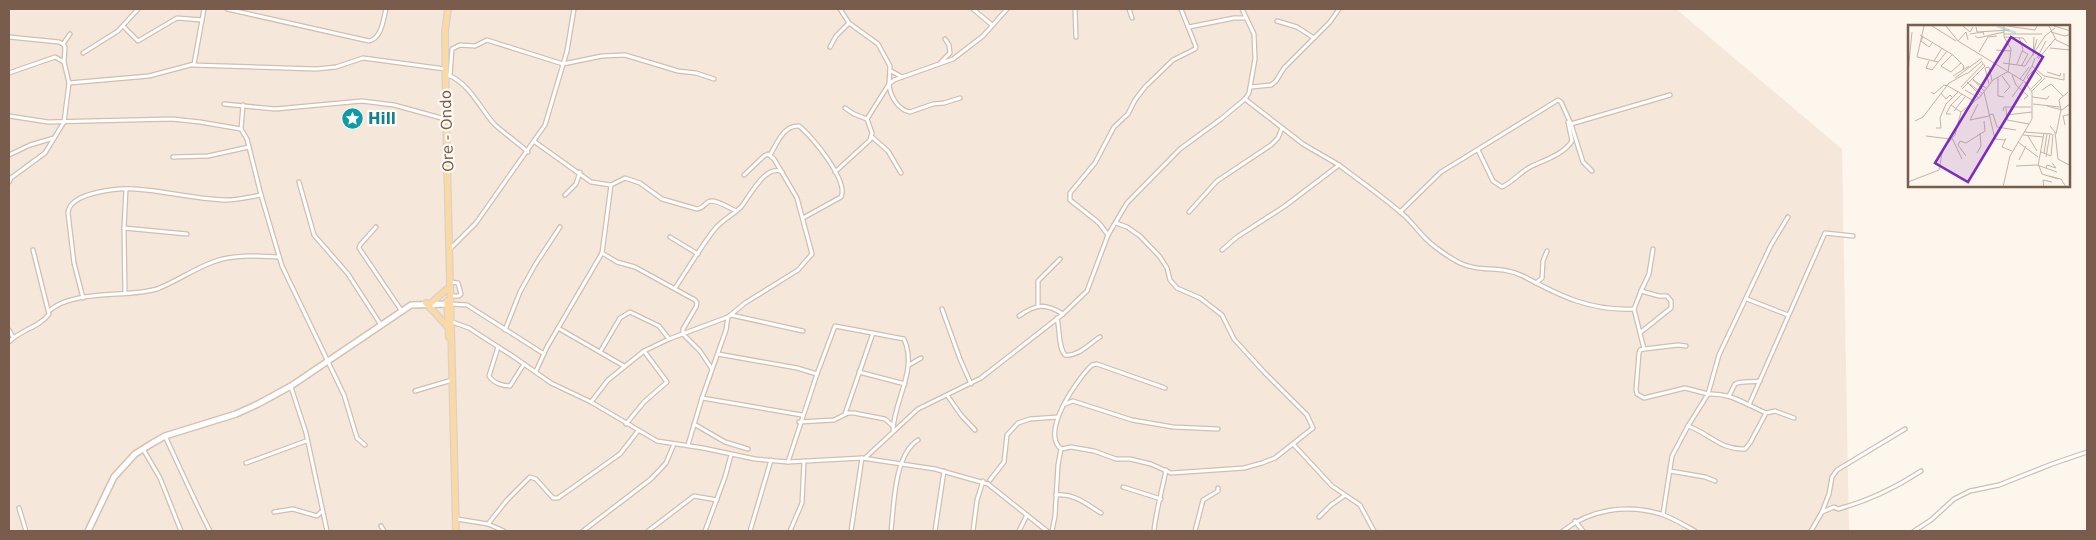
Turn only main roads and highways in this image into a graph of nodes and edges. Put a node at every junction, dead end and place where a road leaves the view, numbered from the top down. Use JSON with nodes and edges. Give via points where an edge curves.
{"nodes":[{"id":1,"x":448,"y":9,"type":"edge"},
{"id":2,"x":449,"y":252,"type":"junction"},
{"id":3,"x":447,"y":289,"type":"junction"},
{"id":4,"x":429,"y":304,"type":"junction"},
{"id":5,"x":449,"y":304,"type":"junction"},
{"id":6,"x":450,"y":324,"type":"junction"},
{"id":7,"x":88,"y":531,"type":"edge"},
{"id":8,"x":456,"y":531,"type":"edge"}],
"edges":[{"from":1,"to":2,"type":"main road","name":"Ore - Ondo","via":[[445,32]]},
{"from":2,"to":3,"type":"main road"},
{"from":2,"to":5,"type":"main road"},
{"from":3,"to":4,"type":"main road"},
{"from":3,"to":5,"type":"main road"},
{"from":4,"to":5,"type":"main road"},
{"from":4,"to":6,"type":"main road"},
{"from":4,"to":7,"type":"main road","via":[[411,305],[401,310],[291,386],[258,404],[166,436],[135,454],[114,477]]},
{"from":5,"to":6,"type":"main road"},
{"from":6,"to":8,"type":"main road"}]}
